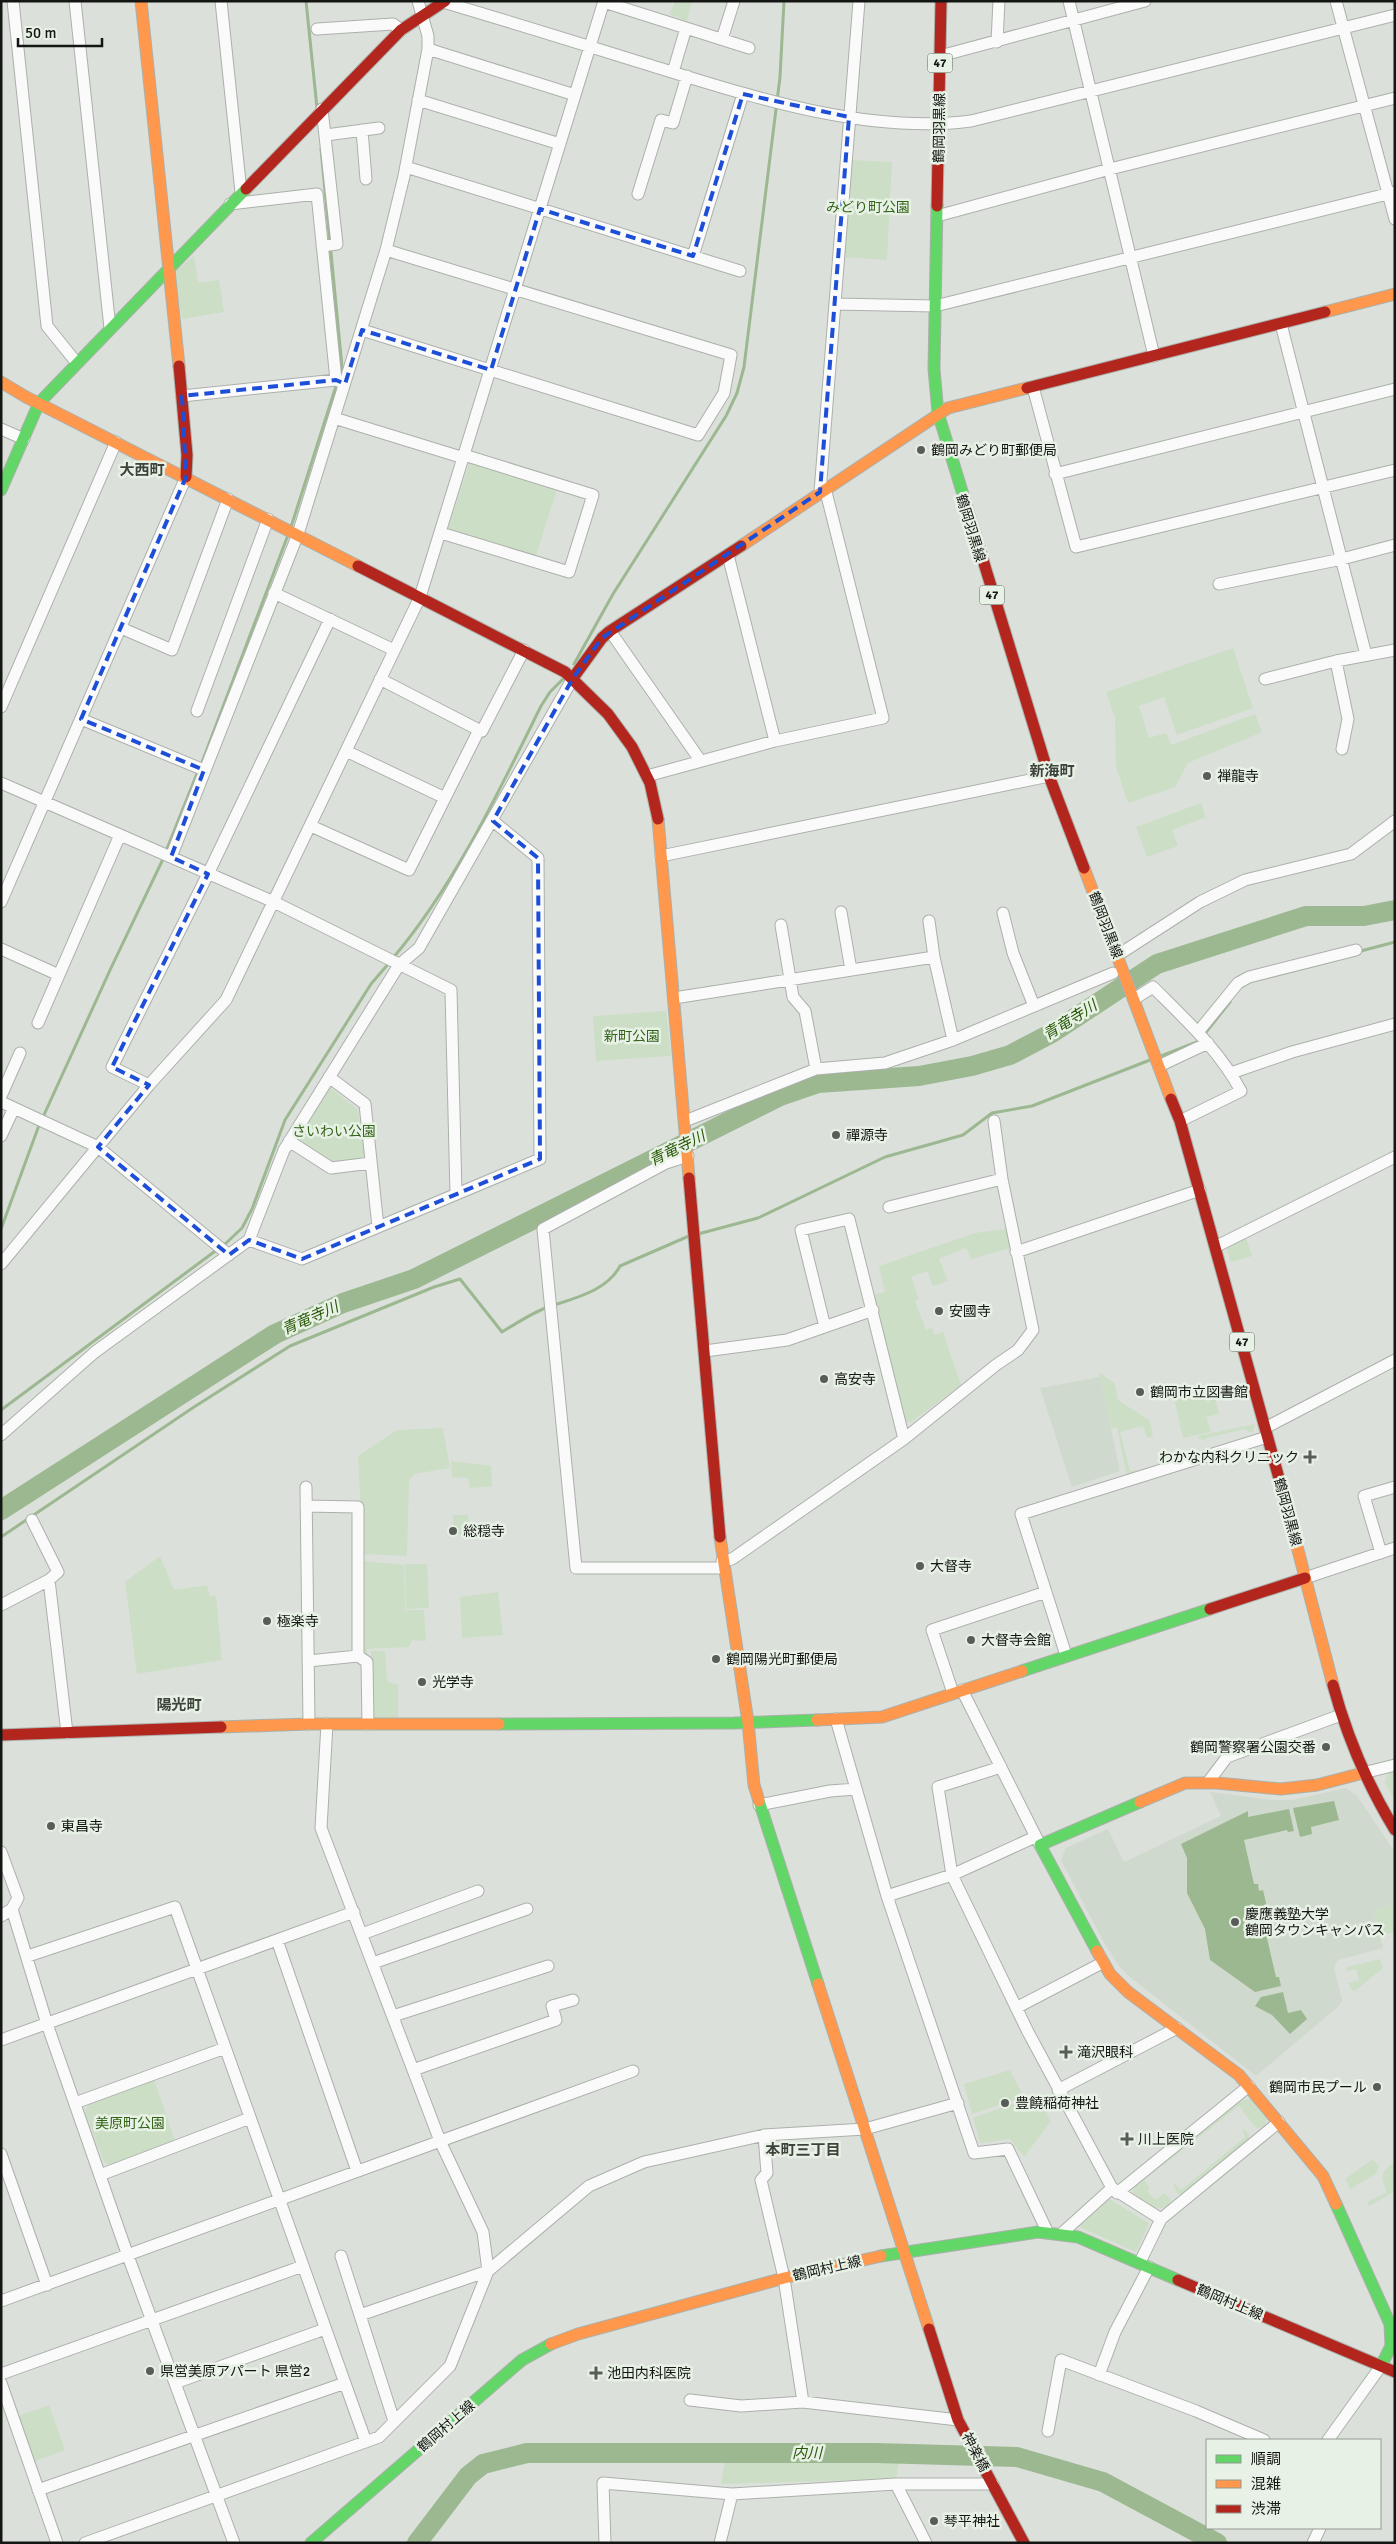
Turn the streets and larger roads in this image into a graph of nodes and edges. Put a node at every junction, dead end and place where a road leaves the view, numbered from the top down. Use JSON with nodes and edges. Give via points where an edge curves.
{"nodes":[{"id":1,"x":8,"y":1,"type":"edge"},
{"id":2,"x":13,"y":1,"type":"edge"},
{"id":3,"x":75,"y":1,"type":"edge"},
{"id":4,"x":141,"y":1,"type":"edge"},
{"id":5,"x":221,"y":1,"type":"edge"},
{"id":6,"x":418,"y":1,"type":"edge"},
{"id":7,"x":734,"y":1,"type":"edge"},
{"id":8,"x":859,"y":1,"type":"edge"},
{"id":9,"x":941,"y":1,"type":"edge"},
{"id":10,"x":998,"y":1,"type":"edge"},
{"id":11,"x":1069,"y":1,"type":"edge"},
{"id":12,"x":1145,"y":1,"type":"edge"},
{"id":13,"x":1336,"y":1,"type":"edge"},
{"id":14,"x":1,"y":2,"type":"edge"},
{"id":15,"x":444,"y":2,"type":"edge"},
{"id":16,"x":604,"y":2,"type":"edge"},
{"id":17,"x":421,"y":15,"type":"junction"},
{"id":18,"x":1395,"y":15,"type":"edge"},
{"id":19,"x":1074,"y":20,"type":"junction"},
{"id":20,"x":686,"y":28,"type":"junction"},
{"id":21,"x":1343,"y":28,"type":"junction"},
{"id":22,"x":317,"y":29,"type":"dead end"},
{"id":23,"x":401,"y":30,"type":"junction"},
{"id":24,"x":722,"y":39,"type":"junction"},
{"id":25,"x":998,"y":42,"type":"junction"},
{"id":26,"x":590,"y":46,"type":"junction"},
{"id":27,"x":749,"y":48,"type":"dead end"},
{"id":28,"x":428,"y":49,"type":"junction"},
{"id":29,"x":940,"y":56,"type":"junction"},
{"id":30,"x":672,"y":72,"type":"junction"},
{"id":31,"x":687,"y":76,"type":"junction"},
{"id":32,"x":1091,"y":89,"type":"junction"},
{"id":33,"x":743,"y":94,"type":"junction"},
{"id":34,"x":575,"y":95,"type":"junction"},
{"id":35,"x":1395,"y":98,"type":"edge"},
{"id":36,"x":418,"y":100,"type":"junction"},
{"id":37,"x":1364,"y":106,"type":"junction"},
{"id":38,"x":322,"y":109,"type":"junction"},
{"id":39,"x":849,"y":117,"type":"junction"},
{"id":40,"x":939,"y":125,"type":"junction"},
{"id":41,"x":379,"y":128,"type":"dead end"},
{"id":42,"x":362,"y":130,"type":"junction"},
{"id":43,"x":326,"y":135,"type":"junction"},
{"id":44,"x":560,"y":144,"type":"junction"},
{"id":45,"x":406,"y":167,"type":"junction"},
{"id":46,"x":1110,"y":169,"type":"junction"},
{"id":47,"x":366,"y":179,"type":"dead end"},
{"id":48,"x":241,"y":192,"type":"junction"},
{"id":49,"x":1392,"y":192,"type":"edge"},
{"id":50,"x":638,"y":194,"type":"dead end"},
{"id":51,"x":230,"y":204,"type":"junction"},
{"id":52,"x":540,"y":208,"type":"junction"},
{"id":53,"x":937,"y":216,"type":"junction"},
{"id":54,"x":1395,"y":219,"type":"edge"},
{"id":55,"x":322,"y":246,"type":"junction"},
{"id":56,"x":386,"y":250,"type":"junction"},
{"id":57,"x":693,"y":256,"type":"junction"},
{"id":58,"x":1131,"y":258,"type":"junction"},
{"id":59,"x":168,"y":268,"type":"junction"},
{"id":60,"x":740,"y":271,"type":"dead end"},
{"id":61,"x":516,"y":288,"type":"junction"},
{"id":62,"x":1395,"y":294,"type":"edge"},
{"id":63,"x":835,"y":304,"type":"junction"},
{"id":64,"x":935,"y":306,"type":"junction"},
{"id":65,"x":1281,"y":324,"type":"junction"},
{"id":66,"x":110,"y":328,"type":"junction"},
{"id":67,"x":362,"y":330,"type":"junction"},
{"id":68,"x":1154,"y":356,"type":"junction"},
{"id":69,"x":76,"y":362,"type":"junction"},
{"id":70,"x":491,"y":370,"type":"junction"},
{"id":71,"x":1,"y":382,"type":"edge"},
{"id":72,"x":341,"y":382,"type":"junction"},
{"id":73,"x":1033,"y":387,"type":"junction"},
{"id":74,"x":1395,"y":389,"type":"edge"},
{"id":75,"x":182,"y":396,"type":"junction"},
{"id":76,"x":39,"y":403,"type":"junction"},
{"id":77,"x":1304,"y":411,"type":"junction"},
{"id":78,"x":938,"y":413,"type":"junction"},
{"id":79,"x":334,"y":418,"type":"junction"},
{"id":80,"x":1,"y":429,"type":"edge"},
{"id":81,"x":24,"y":439,"type":"junction"},
{"id":82,"x":116,"y":442,"type":"junction"},
{"id":83,"x":464,"y":457,"type":"junction"},
{"id":84,"x":1395,"y":470,"type":"edge"},
{"id":85,"x":1055,"y":474,"type":"junction"},
{"id":86,"x":186,"y":478,"type":"junction"},
{"id":87,"x":1324,"y":488,"type":"junction"},
{"id":88,"x":1,"y":490,"type":"edge"},
{"id":89,"x":823,"y":490,"type":"junction"},
{"id":90,"x":228,"y":499,"type":"junction"},
{"id":91,"x":268,"y":519,"type":"junction"},
{"id":92,"x":441,"y":533,"type":"junction"},
{"id":93,"x":298,"y":534,"type":"junction"},
{"id":94,"x":1395,"y":544,"type":"edge"},
{"id":95,"x":728,"y":555,"type":"junction"},
{"id":96,"x":1342,"y":559,"type":"junction"},
{"id":97,"x":1219,"y":584,"type":"dead end"},
{"id":98,"x":274,"y":593,"type":"junction"},
{"id":99,"x":420,"y":597,"type":"junction"},
{"id":100,"x":330,"y":619,"type":"junction"},
{"id":101,"x":121,"y":628,"type":"junction"},
{"id":102,"x":610,"y":631,"type":"junction"},
{"id":103,"x":394,"y":650,"type":"junction"},
{"id":104,"x":524,"y":650,"type":"junction"},
{"id":105,"x":1395,"y":650,"type":"edge"},
{"id":106,"x":1366,"y":656,"type":"junction"},
{"id":107,"x":1336,"y":661,"type":"junction"},
{"id":108,"x":573,"y":678,"type":"junction"},
{"id":109,"x":1265,"y":678,"type":"dead end"},
{"id":110,"x":380,"y":679,"type":"junction"},
{"id":111,"x":1,"y":707,"type":"edge"},
{"id":112,"x":197,"y":711,"type":"dead end"},
{"id":113,"x":81,"y":719,"type":"junction"},
{"id":114,"x":479,"y":730,"type":"junction"},
{"id":115,"x":775,"y":741,"type":"junction"},
{"id":116,"x":1342,"y":749,"type":"dead end"},
{"id":117,"x":346,"y":751,"type":"junction"},
{"id":118,"x":700,"y":760,"type":"junction"},
{"id":119,"x":204,"y":770,"type":"junction"},
{"id":120,"x":647,"y":776,"type":"junction"},
{"id":121,"x":1049,"y":776,"type":"junction"},
{"id":122,"x":1,"y":783,"type":"edge"},
{"id":123,"x":445,"y":798,"type":"junction"},
{"id":124,"x":44,"y":802,"type":"junction"},
{"id":125,"x":493,"y":821,"type":"junction"},
{"id":126,"x":1395,"y":821,"type":"edge"},
{"id":127,"x":311,"y":826,"type":"junction"},
{"id":128,"x":120,"y":835,"type":"junction"},
{"id":129,"x":660,"y":856,"type":"junction"},
{"id":130,"x":171,"y":858,"type":"junction"},
{"id":131,"x":208,"y":874,"type":"junction"},
{"id":132,"x":1,"y":902,"type":"edge"},
{"id":133,"x":274,"y":902,"type":"junction"},
{"id":134,"x":841,"y":912,"type":"dead end"},
{"id":135,"x":1003,"y":913,"type":"dead end"},
{"id":136,"x":929,"y":921,"type":"dead end"},
{"id":137,"x":781,"y":925,"type":"dead end"},
{"id":138,"x":1,"y":949,"type":"edge"},
{"id":139,"x":1356,"y":950,"type":"dead end"},
{"id":140,"x":1118,"y":956,"type":"junction"},
{"id":141,"x":934,"y":957,"type":"junction"},
{"id":142,"x":399,"y":965,"type":"junction"},
{"id":143,"x":851,"y":970,"type":"junction"},
{"id":144,"x":1113,"y":973,"type":"dead end"},
{"id":145,"x":59,"y":975,"type":"junction"},
{"id":146,"x":790,"y":980,"type":"junction"},
{"id":147,"x":674,"y":998,"type":"junction"},
{"id":148,"x":1136,"y":1004,"type":"junction"},
{"id":149,"x":1034,"y":1006,"type":"junction"},
{"id":150,"x":38,"y":1023,"type":"dead end"},
{"id":151,"x":1395,"y":1024,"type":"edge"},
{"id":152,"x":1198,"y":1032,"type":"junction"},
{"id":153,"x":953,"y":1040,"type":"junction"},
{"id":154,"x":1208,"y":1043,"type":"junction"},
{"id":155,"x":20,"y":1053,"type":"dead end"},
{"id":156,"x":1159,"y":1066,"type":"junction"},
{"id":157,"x":816,"y":1070,"type":"junction"},
{"id":158,"x":1231,"y":1072,"type":"junction"},
{"id":159,"x":329,"y":1077,"type":"junction"},
{"id":160,"x":150,"y":1085,"type":"junction"},
{"id":161,"x":1,"y":1096,"type":"edge"},
{"id":162,"x":1,"y":1102,"type":"edge"},
{"id":163,"x":14,"y":1108,"type":"junction"},
{"id":164,"x":685,"y":1121,"type":"junction"},
{"id":165,"x":994,"y":1121,"type":"dead end"},
{"id":166,"x":1180,"y":1121,"type":"junction"},
{"id":167,"x":1,"y":1136,"type":"edge"},
{"id":168,"x":290,"y":1141,"type":"junction"},
{"id":169,"x":98,"y":1146,"type":"junction"},
{"id":170,"x":688,"y":1156,"type":"junction"},
{"id":171,"x":1395,"y":1157,"type":"edge"},
{"id":172,"x":371,"y":1163,"type":"junction"},
{"id":173,"x":1002,"y":1179,"type":"junction"},
{"id":174,"x":1200,"y":1190,"type":"junction"},
{"id":175,"x":456,"y":1194,"type":"junction"},
{"id":176,"x":889,"y":1207,"type":"dead end"},
{"id":177,"x":378,"y":1227,"type":"junction"},
{"id":178,"x":249,"y":1240,"type":"junction"},
{"id":179,"x":1215,"y":1247,"type":"junction"},
{"id":180,"x":1016,"y":1252,"type":"junction"},
{"id":181,"x":229,"y":1255,"type":"junction"},
{"id":182,"x":1,"y":1264,"type":"edge"},
{"id":183,"x":873,"y":1310,"type":"junction"},
{"id":184,"x":825,"y":1327,"type":"junction"},
{"id":185,"x":705,"y":1352,"type":"junction"},
{"id":186,"x":1395,"y":1360,"type":"edge"},
{"id":187,"x":1266,"y":1432,"type":"junction"},
{"id":188,"x":1,"y":1435,"type":"edge"},
{"id":189,"x":904,"y":1438,"type":"junction"},
{"id":190,"x":306,"y":1487,"type":"dead end"},
{"id":191,"x":1395,"y":1487,"type":"edge"},
{"id":192,"x":306,"y":1506,"type":"junction"},
{"id":193,"x":32,"y":1520,"type":"dead end"},
{"id":194,"x":1395,"y":1548,"type":"edge"},
{"id":195,"x":1381,"y":1553,"type":"junction"},
{"id":196,"x":722,"y":1564,"type":"junction"},
{"id":197,"x":1305,"y":1578,"type":"junction"},
{"id":198,"x":49,"y":1580,"type":"junction"},
{"id":199,"x":1046,"y":1592,"type":"junction"},
{"id":200,"x":1,"y":1605,"type":"edge"},
{"id":201,"x":358,"y":1656,"type":"junction"},
{"id":202,"x":1066,"y":1656,"type":"junction"},
{"id":203,"x":308,"y":1661,"type":"junction"},
{"id":204,"x":957,"y":1691,"type":"junction"},
{"id":205,"x":1341,"y":1715,"type":"junction"},
{"id":206,"x":836,"y":1719,"type":"junction"},
{"id":207,"x":748,"y":1722,"type":"junction"},
{"id":208,"x":308,"y":1724,"type":"junction"},
{"id":209,"x":327,"y":1724,"type":"junction"},
{"id":210,"x":368,"y":1724,"type":"junction"},
{"id":211,"x":67,"y":1732,"type":"junction"},
{"id":212,"x":1,"y":1735,"type":"edge"},
{"id":213,"x":1395,"y":1765,"type":"edge"},
{"id":214,"x":1001,"y":1767,"type":"junction"},
{"id":215,"x":1363,"y":1773,"type":"junction"},
{"id":216,"x":1208,"y":1781,"type":"junction"},
{"id":217,"x":856,"y":1789,"type":"junction"},
{"id":218,"x":759,"y":1805,"type":"junction"},
{"id":219,"x":1395,"y":1830,"type":"edge"},
{"id":220,"x":1038,"y":1841,"type":"junction"},
{"id":221,"x":1,"y":1852,"type":"edge"},
{"id":222,"x":952,"y":1875,"type":"junction"},
{"id":223,"x":478,"y":1890,"type":"dead end"},
{"id":224,"x":887,"y":1896,"type":"junction"},
{"id":225,"x":12,"y":1909,"type":"junction"},
{"id":226,"x":527,"y":1909,"type":"dead end"},
{"id":227,"x":354,"y":1912,"type":"junction"},
{"id":228,"x":1,"y":1916,"type":"edge"},
{"id":229,"x":362,"y":1934,"type":"junction"},
{"id":230,"x":277,"y":1940,"type":"junction"},
{"id":231,"x":28,"y":1956,"type":"junction"},
{"id":232,"x":1102,"y":1963,"type":"junction"},
{"id":233,"x":373,"y":1964,"type":"junction"},
{"id":234,"x":548,"y":1966,"type":"dead end"},
{"id":235,"x":196,"y":1970,"type":"junction"},
{"id":236,"x":573,"y":2000,"type":"dead end"},
{"id":237,"x":1016,"y":2008,"type":"junction"},
{"id":238,"x":393,"y":2016,"type":"junction"},
{"id":239,"x":47,"y":2024,"type":"junction"},
{"id":240,"x":1177,"y":2028,"type":"junction"},
{"id":241,"x":1,"y":2040,"type":"edge"},
{"id":242,"x":225,"y":2048,"type":"junction"},
{"id":243,"x":413,"y":2070,"type":"junction"},
{"id":244,"x":633,"y":2071,"type":"dead end"},
{"id":245,"x":1249,"y":2086,"type":"junction"},
{"id":246,"x":1058,"y":2090,"type":"junction"},
{"id":247,"x":75,"y":2103,"type":"junction"},
{"id":248,"x":958,"y":2103,"type":"junction"},
{"id":249,"x":250,"y":2118,"type":"junction"},
{"id":250,"x":1278,"y":2122,"type":"junction"},
{"id":251,"x":865,"y":2129,"type":"junction"},
{"id":252,"x":764,"y":2135,"type":"junction"},
{"id":253,"x":440,"y":2141,"type":"junction"},
{"id":254,"x":1,"y":2154,"type":"edge"},
{"id":255,"x":357,"y":2171,"type":"junction"},
{"id":256,"x":100,"y":2175,"type":"junction"},
{"id":257,"x":1115,"y":2191,"type":"junction"},
{"id":258,"x":279,"y":2200,"type":"junction"},
{"id":259,"x":1161,"y":2220,"type":"junction"},
{"id":260,"x":1048,"y":2233,"type":"junction"},
{"id":261,"x":1061,"y":2234,"type":"junction"},
{"id":262,"x":904,"y":2251,"type":"junction"},
{"id":263,"x":128,"y":2256,"type":"junction"},
{"id":264,"x":341,"y":2256,"type":"dead end"},
{"id":265,"x":1144,"y":2265,"type":"junction"},
{"id":266,"x":303,"y":2266,"type":"junction"},
{"id":267,"x":488,"y":2271,"type":"junction"},
{"id":268,"x":784,"y":2278,"type":"junction"},
{"id":269,"x":47,"y":2285,"type":"junction"},
{"id":270,"x":1,"y":2301,"type":"edge"},
{"id":271,"x":360,"y":2315,"type":"junction"},
{"id":272,"x":152,"y":2320,"type":"junction"},
{"id":273,"x":326,"y":2329,"type":"junction"},
{"id":274,"x":1381,"y":2366,"type":"junction"},
{"id":275,"x":1395,"y":2372,"type":"edge"},
{"id":276,"x":1,"y":2374,"type":"edge"},
{"id":277,"x":1099,"y":2375,"type":"junction"},
{"id":278,"x":1,"y":2382,"type":"edge"},
{"id":279,"x":176,"y":2383,"type":"junction"},
{"id":280,"x":345,"y":2383,"type":"junction"},
{"id":281,"x":690,"y":2400,"type":"dead end"},
{"id":282,"x":803,"y":2402,"type":"junction"},
{"id":283,"x":958,"y":2420,"type":"junction"},
{"id":284,"x":394,"y":2421,"type":"junction"},
{"id":285,"x":1048,"y":2431,"type":"dead end"},
{"id":286,"x":195,"y":2436,"type":"junction"},
{"id":287,"x":1262,"y":2439,"type":"edge"},
{"id":288,"x":1329,"y":2439,"type":"edge"},
{"id":289,"x":366,"y":2442,"type":"junction"},
{"id":290,"x":896,"y":2484,"type":"junction"},
{"id":291,"x":993,"y":2484,"type":"junction"},
{"id":292,"x":38,"y":2490,"type":"junction"},
{"id":293,"x":732,"y":2494,"type":"junction"},
{"id":294,"x":217,"y":2495,"type":"junction"},
{"id":295,"x":1320,"y":2529,"type":"edge"},
{"id":296,"x":57,"y":2543,"type":"edge"},
{"id":297,"x":85,"y":2543,"type":"edge"},
{"id":298,"x":234,"y":2543,"type":"edge"},
{"id":299,"x":311,"y":2543,"type":"edge"},
{"id":300,"x":605,"y":2543,"type":"edge"},
{"id":301,"x":720,"y":2543,"type":"edge"},
{"id":302,"x":926,"y":2543,"type":"edge"},
{"id":303,"x":1024,"y":2543,"type":"edge"},
{"id":304,"x":1313,"y":2543,"type":"edge"}],
"edges":[{"from":1,"to":14,"type":"street"},
{"from":2,"to":69,"type":"street","via":[[47,326]]},
{"from":3,"to":66,"type":"street"},
{"from":4,"to":59,"type":"street"},
{"from":5,"to":48,"type":"street"},
{"from":6,"to":17,"type":"street"},
{"from":7,"to":24,"type":"street"},
{"from":8,"to":39,"type":"street"},
{"from":9,"to":29,"type":"street","name":"鶴岡羽黒線","number":"47"},
{"from":10,"to":25,"type":"street"},
{"from":11,"to":19,"type":"street"},
{"from":12,"to":19,"type":"street"},
{"from":13,"to":21,"type":"street"},
{"from":15,"to":17,"type":"street"},
{"from":15,"to":26,"type":"street"},
{"from":16,"to":20,"type":"street"},
{"from":16,"to":26,"type":"street"},
{"from":17,"to":23,"type":"street"},
{"from":17,"to":28,"type":"street","via":[[428,36]]},
{"from":18,"to":21,"type":"street"},
{"from":19,"to":25,"type":"street"},
{"from":19,"to":32,"type":"street"},
{"from":20,"to":24,"type":"street"},
{"from":20,"to":30,"type":"street"},
{"from":21,"to":32,"type":"street"},
{"from":21,"to":37,"type":"street"},
{"from":22,"to":23,"type":"street","via":[[393,24]]},
{"from":23,"to":38,"type":"street"},
{"from":24,"to":27,"type":"street"},
{"from":25,"to":29,"type":"street"},
{"from":26,"to":30,"type":"street"},
{"from":26,"to":34,"type":"street"},
{"from":28,"to":34,"type":"street"},
{"from":28,"to":36,"type":"street"},
{"from":29,"to":40,"type":"street","name":"鶴岡羽黒線","number":"47"},
{"from":30,"to":31,"type":"street"},
{"from":31,"to":33,"type":"street"},
{"from":31,"to":50,"type":"street","via":[[673,123],[661,120]]},
{"from":32,"to":40,"type":"street","via":[[971,121]]},
{"from":32,"to":46,"type":"street"},
{"from":33,"to":39,"type":"street"},
{"from":33,"to":57,"type":"street"},
{"from":34,"to":44,"type":"street"},
{"from":35,"to":37,"type":"street"},
{"from":36,"to":44,"type":"street"},
{"from":36,"to":45,"type":"street"},
{"from":37,"to":46,"type":"street"},
{"from":37,"to":49,"type":"street"},
{"from":38,"to":43,"type":"street"},
{"from":38,"to":48,"type":"street"},
{"from":39,"to":40,"type":"street"},
{"from":39,"to":63,"type":"street"},
{"from":40,"to":53,"type":"street","name":"鶴岡羽黒線","number":"47"},
{"from":41,"to":42,"type":"street"},
{"from":42,"to":43,"type":"street"},
{"from":42,"to":47,"type":"street"},
{"from":43,"to":55,"type":"street","via":[[336,244]]},
{"from":44,"to":52,"type":"street"},
{"from":45,"to":52,"type":"street"},
{"from":45,"to":56,"type":"street"},
{"from":46,"to":53,"type":"street"},
{"from":46,"to":58,"type":"street"},
{"from":48,"to":51,"type":"street"},
{"from":49,"to":54,"type":"street"},
{"from":49,"to":58,"type":"street"},
{"from":51,"to":55,"type":"street","via":[[317,194]]},
{"from":51,"to":59,"type":"street"},
{"from":52,"to":57,"type":"street"},
{"from":52,"to":61,"type":"street"},
{"from":53,"to":64,"type":"street","name":"鶴岡羽黒線","number":"47"},
{"from":55,"to":72,"type":"street"},
{"from":56,"to":61,"type":"street"},
{"from":56,"to":67,"type":"street"},
{"from":57,"to":60,"type":"street"},
{"from":58,"to":64,"type":"street"},
{"from":58,"to":68,"type":"street"},
{"from":59,"to":66,"type":"street"},
{"from":59,"to":75,"type":"street"},
{"from":61,"to":70,"type":"street"},
{"from":61,"to":70,"type":"street","via":[[731,355],[724,393],[698,435]]},
{"from":62,"to":65,"type":"street"},
{"from":63,"to":64,"type":"street"},
{"from":63,"to":89,"type":"street"},
{"from":64,"to":78,"type":"street","name":"鶴岡羽黒線","number":"47","via":[[934,369]]},
{"from":65,"to":68,"type":"street"},
{"from":65,"to":77,"type":"street"},
{"from":66,"to":69,"type":"street"},
{"from":67,"to":70,"type":"street"},
{"from":67,"to":72,"type":"street"},
{"from":68,"to":73,"type":"street"},
{"from":69,"to":76,"type":"street"},
{"from":70,"to":83,"type":"street"},
{"from":71,"to":76,"type":"street","name":"神楽橋"},
{"from":72,"to":75,"type":"street"},
{"from":72,"to":79,"type":"street"},
{"from":73,"to":78,"type":"street"},
{"from":73,"to":85,"type":"street"},
{"from":74,"to":77,"type":"street"},
{"from":75,"to":86,"type":"street"},
{"from":76,"to":81,"type":"street"},
{"from":76,"to":82,"type":"street","name":"神楽橋"},
{"from":77,"to":85,"type":"street"},
{"from":77,"to":87,"type":"street"},
{"from":78,"to":89,"type":"street"},
{"from":78,"to":121,"type":"street","name":"鶴岡羽黒線","number":"47"},
{"from":79,"to":83,"type":"street"},
{"from":79,"to":93,"type":"street"},
{"from":80,"to":81,"type":"street"},
{"from":81,"to":88,"type":"street"},
{"from":82,"to":86,"type":"street","name":"神楽橋"},
{"from":82,"to":111,"type":"street"},
{"from":83,"to":92,"type":"street"},
{"from":83,"to":92,"type":"street","via":[[593,495],[569,572]]},
{"from":84,"to":87,"type":"street"},
{"from":85,"to":87,"type":"street","via":[[1076,547]]},
{"from":86,"to":90,"type":"street","name":"神楽橋"},
{"from":86,"to":101,"type":"street"},
{"from":87,"to":96,"type":"street"},
{"from":89,"to":95,"type":"street"},
{"from":89,"to":115,"type":"street","via":[[883,718]]},
{"from":90,"to":91,"type":"street","name":"神楽橋"},
{"from":90,"to":101,"type":"street","via":[[172,650]]},
{"from":91,"to":93,"type":"street","name":"神楽橋"},
{"from":91,"to":112,"type":"street"},
{"from":92,"to":99,"type":"street"},
{"from":93,"to":98,"type":"street"},
{"from":93,"to":99,"type":"street","name":"神楽橋"},
{"from":94,"to":96,"type":"street"},
{"from":95,"to":102,"type":"street"},
{"from":95,"to":115,"type":"street"},
{"from":96,"to":97,"type":"street"},
{"from":96,"to":106,"type":"street"},
{"from":98,"to":100,"type":"street"},
{"from":98,"to":119,"type":"street"},
{"from":99,"to":103,"type":"street"},
{"from":99,"to":104,"type":"street","name":"神楽橋"},
{"from":100,"to":103,"type":"street"},
{"from":100,"to":131,"type":"street"},
{"from":101,"to":113,"type":"street"},
{"from":102,"to":108,"type":"street"},
{"from":102,"to":118,"type":"street"},
{"from":103,"to":110,"type":"street"},
{"from":104,"to":108,"type":"street","name":"神楽橋"},
{"from":104,"to":114,"type":"street","via":[[482,732]]},
{"from":105,"to":106,"type":"street"},
{"from":106,"to":107,"type":"street"},
{"from":107,"to":109,"type":"street"},
{"from":107,"to":116,"type":"street","via":[[1348,719]]},
{"from":108,"to":120,"type":"street","name":"神楽橋","via":[[602,707]]},
{"from":108,"to":125,"type":"street"},
{"from":110,"to":114,"type":"street"},
{"from":110,"to":117,"type":"street"},
{"from":113,"to":119,"type":"street"},
{"from":113,"to":124,"type":"street"},
{"from":114,"to":123,"type":"street"},
{"from":115,"to":118,"type":"street"},
{"from":117,"to":123,"type":"street"},
{"from":117,"to":127,"type":"street"},
{"from":118,"to":120,"type":"street"},
{"from":119,"to":130,"type":"street"},
{"from":120,"to":129,"type":"street","name":"神楽橋","via":[[656,804]]},
{"from":121,"to":129,"type":"street"},
{"from":121,"to":140,"type":"street","name":"鶴岡羽黒線","number":"47"},
{"from":122,"to":124,"type":"street"},
{"from":123,"to":127,"type":"street","via":[[409,870]]},
{"from":124,"to":128,"type":"street"},
{"from":124,"to":132,"type":"street"},
{"from":125,"to":142,"type":"street","via":[[419,948]]},
{"from":125,"to":175,"type":"street","via":[[538,858],[540,1159]]},
{"from":126,"to":140,"type":"street","via":[[1351,854],[1253,878],[1200,902]]},
{"from":127,"to":133,"type":"street"},
{"from":128,"to":130,"type":"street"},
{"from":128,"to":145,"type":"street"},
{"from":129,"to":147,"type":"street","name":"神楽橋"},
{"from":130,"to":131,"type":"street"},
{"from":131,"to":133,"type":"street"},
{"from":131,"to":160,"type":"street","via":[[112,1068]]},
{"from":133,"to":142,"type":"street"},
{"from":133,"to":160,"type":"street","via":[[226,1000]]},
{"from":134,"to":143,"type":"street"},
{"from":135,"to":149,"type":"street"},
{"from":136,"to":141,"type":"street"},
{"from":137,"to":146,"type":"street"},
{"from":138,"to":145,"type":"street"},
{"from":139,"to":152,"type":"street","via":[[1249,977],[1238,983]]},
{"from":140,"to":148,"type":"street","name":"鶴岡羽黒線","number":"47"},
{"from":141,"to":143,"type":"street"},
{"from":141,"to":153,"type":"street"},
{"from":142,"to":159,"type":"street"},
{"from":142,"to":175,"type":"street","via":[[451,990]]},
{"from":143,"to":146,"type":"street"},
{"from":144,"to":149,"type":"street"},
{"from":145,"to":150,"type":"street"},
{"from":146,"to":147,"type":"street"},
{"from":146,"to":157,"type":"street","via":[[793,997],[805,1012]]},
{"from":147,"to":164,"type":"street","name":"神楽橋"},
{"from":148,"to":152,"type":"street","via":[[1153,987]]},
{"from":148,"to":156,"type":"street","name":"鶴岡羽黒線","number":"47"},
{"from":149,"to":153,"type":"street"},
{"from":151,"to":158,"type":"street"},
{"from":152,"to":154,"type":"street"},
{"from":153,"to":157,"type":"street","via":[[884,1063]]},
{"from":154,"to":156,"type":"street"},
{"from":154,"to":158,"type":"street"},
{"from":155,"to":161,"type":"street"},
{"from":156,"to":166,"type":"street","name":"鶴岡羽黒線","number":"47"},
{"from":157,"to":164,"type":"street"},
{"from":158,"to":166,"type":"street","via":[[1241,1091]]},
{"from":159,"to":168,"type":"street"},
{"from":159,"to":172,"type":"street","via":[[365,1104]]},
{"from":160,"to":169,"type":"street"},
{"from":162,"to":163,"type":"street"},
{"from":163,"to":167,"type":"street"},
{"from":163,"to":169,"type":"street"},
{"from":164,"to":170,"type":"street","name":"神楽橋"},
{"from":165,"to":173,"type":"street"},
{"from":166,"to":174,"type":"street","name":"鶴岡羽黒線","number":"47"},
{"from":168,"to":172,"type":"street","via":[[331,1168]]},
{"from":168,"to":178,"type":"street"},
{"from":169,"to":181,"type":"street"},
{"from":169,"to":182,"type":"street"},
{"from":170,"to":185,"type":"street","name":"神楽橋"},
{"from":170,"to":196,"type":"street","via":[[666,1163],[543,1229],[576,1568]]},
{"from":171,"to":179,"type":"street"},
{"from":172,"to":177,"type":"street"},
{"from":173,"to":176,"type":"street"},
{"from":173,"to":180,"type":"street"},
{"from":174,"to":179,"type":"street","name":"鶴岡羽黒線","number":"47"},
{"from":174,"to":180,"type":"street"},
{"from":175,"to":177,"type":"street"},
{"from":177,"to":178,"type":"street","via":[[302,1258]]},
{"from":178,"to":181,"type":"street"},
{"from":179,"to":187,"type":"street","name":"鶴岡羽黒線","number":"47"},
{"from":180,"to":189,"type":"street","via":[[1033,1330],[1018,1350]]},
{"from":181,"to":188,"type":"street","via":[[95,1352]]},
{"from":183,"to":184,"type":"street"},
{"from":183,"to":184,"type":"street","via":[[849,1219],[800,1230]]},
{"from":183,"to":189,"type":"street"},
{"from":184,"to":185,"type":"street","via":[[787,1340]]},
{"from":185,"to":196,"type":"street","name":"神楽橋"},
{"from":186,"to":187,"type":"street"},
{"from":187,"to":197,"type":"street","name":"鶴岡羽黒線","number":"47"},
{"from":187,"to":199,"type":"street","via":[[1021,1514]]},
{"from":189,"to":196,"type":"street"},
{"from":190,"to":192,"type":"street"},
{"from":191,"to":195,"type":"street","via":[[1364,1496]]},
{"from":192,"to":201,"type":"street","via":[[358,1507]]},
{"from":192,"to":203,"type":"street"},
{"from":193,"to":198,"type":"street","via":[[58,1572]]},
{"from":194,"to":195,"type":"street"},
{"from":195,"to":197,"type":"street"},
{"from":196,"to":207,"type":"street","name":"神楽橋"},
{"from":197,"to":202,"type":"street"},
{"from":197,"to":205,"type":"street","name":"鶴岡羽黒線","number":"47"},
{"from":198,"to":200,"type":"street"},
{"from":198,"to":211,"type":"street"},
{"from":199,"to":202,"type":"street"},
{"from":199,"to":204,"type":"street","via":[[932,1630]]},
{"from":201,"to":203,"type":"street"},
{"from":201,"to":210,"type":"street","via":[[367,1662]]},
{"from":202,"to":204,"type":"street"},
{"from":203,"to":208,"type":"street"},
{"from":204,"to":206,"type":"street","via":[[882,1717]]},
{"from":204,"to":214,"type":"street"},
{"from":205,"to":215,"type":"street","name":"鶴岡羽黒線","number":"47"},
{"from":205,"to":216,"type":"street","via":[[1226,1757]]},
{"from":206,"to":207,"type":"street"},
{"from":206,"to":217,"type":"street"},
{"from":207,"to":210,"type":"street"},
{"from":207,"to":218,"type":"street","name":"神楽橋","via":[[751,1765]]},
{"from":208,"to":209,"type":"street"},
{"from":208,"to":211,"type":"street"},
{"from":209,"to":210,"type":"street"},
{"from":209,"to":227,"type":"street","via":[[321,1828]]},
{"from":211,"to":212,"type":"street"},
{"from":213,"to":215,"type":"street"},
{"from":214,"to":220,"type":"street"},
{"from":214,"to":222,"type":"street","via":[[938,1787]]},
{"from":215,"to":216,"type":"street","via":[[1292,1789]]},
{"from":215,"to":219,"type":"street","name":"鶴岡羽黒線","number":"47"},
{"from":216,"to":220,"type":"street","via":[[1179,1785]]},
{"from":217,"to":218,"type":"street"},
{"from":217,"to":224,"type":"street"},
{"from":218,"to":251,"type":"street","name":"神楽橋"},
{"from":220,"to":222,"type":"street"},
{"from":220,"to":232,"type":"street"},
{"from":221,"to":225,"type":"street","via":[[18,1898]]},
{"from":222,"to":224,"type":"street"},
{"from":222,"to":237,"type":"street"},
{"from":223,"to":229,"type":"street"},
{"from":224,"to":248,"type":"street"},
{"from":225,"to":228,"type":"street"},
{"from":225,"to":231,"type":"street"},
{"from":226,"to":233,"type":"street"},
{"from":227,"to":229,"type":"street"},
{"from":227,"to":230,"type":"street"},
{"from":229,"to":233,"type":"street"},
{"from":230,"to":235,"type":"street"},
{"from":230,"to":255,"type":"street"},
{"from":231,"to":235,"type":"street","via":[[175,1907]]},
{"from":231,"to":239,"type":"street"},
{"from":232,"to":237,"type":"street"},
{"from":232,"to":240,"type":"street","via":[[1128,1992]]},
{"from":233,"to":238,"type":"street"},
{"from":234,"to":238,"type":"street"},
{"from":235,"to":239,"type":"street"},
{"from":235,"to":242,"type":"street"},
{"from":236,"to":243,"type":"street","via":[[552,2006],[556,2020]]},
{"from":237,"to":246,"type":"street"},
{"from":238,"to":243,"type":"street"},
{"from":239,"to":241,"type":"street"},
{"from":239,"to":247,"type":"street"},
{"from":240,"to":245,"type":"street","via":[[1228,2065]]},
{"from":240,"to":246,"type":"street"},
{"from":242,"to":247,"type":"street"},
{"from":242,"to":249,"type":"street"},
{"from":243,"to":253,"type":"street"},
{"from":244,"to":253,"type":"street"},
{"from":245,"to":250,"type":"street"},
{"from":245,"to":257,"type":"street"},
{"from":246,"to":257,"type":"street"},
{"from":247,"to":256,"type":"street"},
{"from":248,"to":251,"type":"street"},
{"from":248,"to":260,"type":"street","via":[[974,2153],[1008,2149]]},
{"from":249,"to":256,"type":"street"},
{"from":249,"to":258,"type":"street"},
{"from":250,"to":259,"type":"street"},
{"from":250,"to":274,"type":"street","via":[[1323,2176],[1390,2324],[1392,2350]]},
{"from":251,"to":252,"type":"street"},
{"from":251,"to":262,"type":"street","name":"神楽橋"},
{"from":252,"to":267,"type":"street","via":[[644,2162],[589,2186]]},
{"from":252,"to":268,"type":"street","via":[[767,2174],[761,2180]]},
{"from":253,"to":255,"type":"street"},
{"from":253,"to":267,"type":"street","via":[[483,2232]]},
{"from":254,"to":269,"type":"street"},
{"from":255,"to":258,"type":"street"},
{"from":256,"to":263,"type":"street"},
{"from":257,"to":259,"type":"street"},
{"from":257,"to":261,"type":"street"},
{"from":258,"to":263,"type":"street"},
{"from":258,"to":266,"type":"street"},
{"from":259,"to":265,"type":"street"},
{"from":260,"to":261,"type":"street","name":"鶴岡村上線"},
{"from":260,"to":262,"type":"street","name":"鶴岡村上線"},
{"from":261,"to":265,"type":"street","name":"鶴岡村上線","via":[[1091,2242]]},
{"from":262,"to":268,"type":"street","name":"鶴岡村上線"},
{"from":262,"to":283,"type":"street","name":"神楽橋"},
{"from":263,"to":269,"type":"street"},
{"from":263,"to":272,"type":"street"},
{"from":264,"to":271,"type":"street"},
{"from":265,"to":274,"type":"street","name":"鶴岡村上線"},
{"from":265,"to":277,"type":"street"},
{"from":266,"to":272,"type":"street"},
{"from":266,"to":273,"type":"street"},
{"from":267,"to":271,"type":"street"},
{"from":267,"to":284,"type":"street","via":[[450,2366]]},
{"from":268,"to":282,"type":"street"},
{"from":268,"to":299,"type":"street","name":"鶴岡村上線","via":[[565,2338],[536,2352],[522,2360]]},
{"from":269,"to":270,"type":"street"},
{"from":271,"to":284,"type":"street"},
{"from":272,"to":276,"type":"street"},
{"from":272,"to":279,"type":"street"},
{"from":273,"to":279,"type":"street"},
{"from":273,"to":280,"type":"street"},
{"from":274,"to":275,"type":"street","name":"鶴岡村上線"},
{"from":274,"to":288,"type":"street"},
{"from":277,"to":285,"type":"street","via":[[1061,2360]]},
{"from":277,"to":287,"type":"street"},
{"from":278,"to":292,"type":"street"},
{"from":279,"to":286,"type":"street"},
{"from":280,"to":286,"type":"street"},
{"from":280,"to":289,"type":"street"},
{"from":281,"to":282,"type":"street","via":[[741,2406]]},
{"from":282,"to":283,"type":"street"},
{"from":283,"to":291,"type":"street","name":"神楽橋"},
{"from":284,"to":289,"type":"street","via":[[379,2437]]},
{"from":286,"to":292,"type":"street"},
{"from":286,"to":294,"type":"street"},
{"from":289,"to":294,"type":"street"},
{"from":290,"to":291,"type":"street"},
{"from":290,"to":293,"type":"street"},
{"from":290,"to":302,"type":"street"},
{"from":291,"to":303,"type":"street","name":"神楽橋"},
{"from":292,"to":296,"type":"street"},
{"from":293,"to":300,"type":"street","via":[[603,2483]]},
{"from":293,"to":301,"type":"street"},
{"from":294,"to":297,"type":"street"},
{"from":294,"to":298,"type":"street"},
{"from":295,"to":304,"type":"street"}]}
